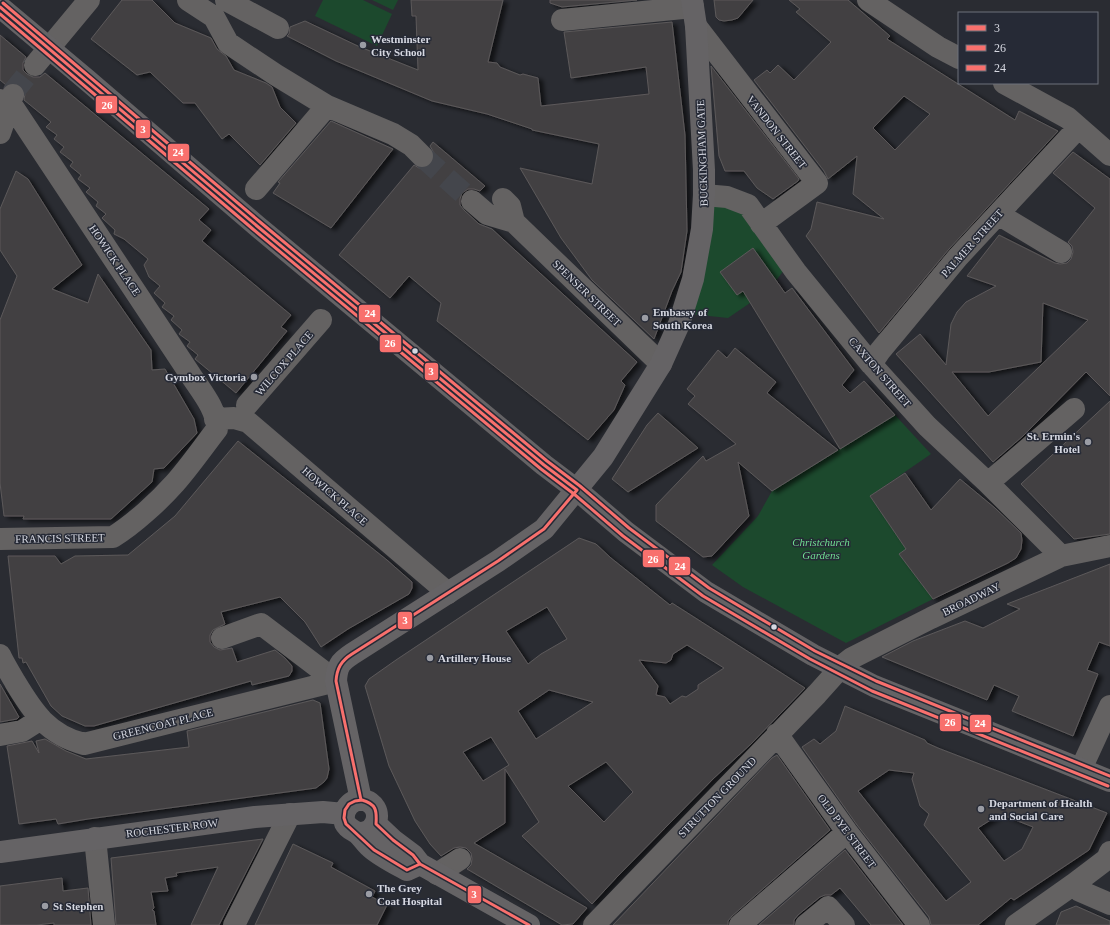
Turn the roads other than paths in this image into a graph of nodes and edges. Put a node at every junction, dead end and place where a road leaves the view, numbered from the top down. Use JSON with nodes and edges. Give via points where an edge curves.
{"nodes":[{"id":1,"x":89,"y":0,"type":"edge"},
{"id":2,"x":188,"y":0,"type":"edge"},
{"id":3,"x":226,"y":0,"type":"edge"},
{"id":4,"x":868,"y":0,"type":"edge"},
{"id":5,"x":0,"y":7,"type":"edge"},
{"id":6,"x":693,"y":11,"type":"edge"},
{"id":7,"x":562,"y":20,"type":"dead end"},
{"id":8,"x":278,"y":28,"type":"dead end"},
{"id":9,"x":49,"y":48,"type":"junction"},
{"id":10,"x":958,"y":57,"type":"edge"},
{"id":11,"x":35,"y":65,"type":"tunnel mouth"},
{"id":12,"x":1006,"y":84,"type":"edge"},
{"id":13,"x":8,"y":100,"type":"edge"},
{"id":14,"x":327,"y":106,"type":"junction"},
{"id":15,"x":1078,"y":128,"type":"junction"},
{"id":16,"x":0,"y":133,"type":"edge"},
{"id":17,"x":1110,"y":155,"type":"edge"},
{"id":18,"x":422,"y":156,"type":"tunnel mouth"},
{"id":19,"x":256,"y":189,"type":"dead end"},
{"id":20,"x":704,"y":195,"type":"junction"},
{"id":21,"x":504,"y":199,"type":"dead end"},
{"id":22,"x":472,"y":201,"type":"tunnel mouth"},
{"id":23,"x":1008,"y":209,"type":"junction"},
{"id":24,"x":514,"y":222,"type":"junction"},
{"id":25,"x":761,"y":224,"type":"junction"},
{"id":26,"x":1061,"y":252,"type":"dead end"},
{"id":27,"x":321,"y":320,"type":"dead end"},
{"id":28,"x":661,"y":364,"type":"junction"},
{"id":29,"x":871,"y":364,"type":"junction"},
{"id":30,"x":247,"y":405,"type":"dead end"},
{"id":31,"x":1074,"y":409,"type":"dead end"},
{"id":32,"x":216,"y":424,"type":"junction"},
{"id":33,"x":988,"y":483,"type":"junction"},
{"id":34,"x":577,"y":490,"type":"junction"},
{"id":35,"x":0,"y":539,"type":"edge"},
{"id":36,"x":1110,"y":546,"type":"edge"},
{"id":37,"x":1061,"y":556,"type":"junction"},
{"id":38,"x":448,"y":593,"type":"junction"},
{"id":39,"x":222,"y":638,"type":"dead end"},
{"id":40,"x":0,"y":655,"type":"edge"},
{"id":41,"x":840,"y":669,"type":"junction"},
{"id":42,"x":336,"y":681,"type":"junction"},
{"id":43,"x":1110,"y":706,"type":"edge"},
{"id":44,"x":41,"y":719,"type":"junction"},
{"id":45,"x":777,"y":734,"type":"junction"},
{"id":46,"x":0,"y":735,"type":"edge"},
{"id":47,"x":1081,"y":769,"type":"junction"},
{"id":48,"x":1110,"y":781,"type":"edge"},
{"id":49,"x":361,"y":800,"type":"junction"},
{"id":50,"x":290,"y":814,"type":"junction"},
{"id":51,"x":344,"y":814,"type":"junction"},
{"id":52,"x":376,"y":824,"type":"junction"},
{"id":53,"x":848,"y":832,"type":"junction"},
{"id":54,"x":356,"y":833,"type":"junction"},
{"id":55,"x":95,"y":838,"type":"junction"},
{"id":56,"x":0,"y":852,"type":"edge"},
{"id":57,"x":1110,"y":852,"type":"edge"},
{"id":58,"x":460,"y":859,"type":"dead end"},
{"id":59,"x":428,"y":869,"type":"junction"},
{"id":60,"x":1074,"y":884,"type":"junction"},
{"id":61,"x":1110,"y":904,"type":"edge"},
{"id":62,"x":104,"y":925,"type":"edge"},
{"id":63,"x":234,"y":925,"type":"edge"},
{"id":64,"x":528,"y":925,"type":"edge"},
{"id":65,"x":594,"y":925,"type":"edge"},
{"id":66,"x":740,"y":925,"type":"edge"},
{"id":67,"x":806,"y":925,"type":"edge"},
{"id":68,"x":844,"y":925,"type":"edge"},
{"id":69,"x":919,"y":925,"type":"edge"},
{"id":70,"x":1016,"y":925,"type":"edge"}],
"edges":[{"from":1,"to":9,"type":"street"},
{"from":2,"to":14,"type":"street","via":[[214,17],[228,43]]},
{"from":3,"to":8,"type":"street"},
{"from":4,"to":10,"type":"street"},
{"from":5,"to":9,"type":"main road"},
{"from":6,"to":7,"type":"street"},
{"from":6,"to":20,"type":"main road","name":"BUCKINGHAM GATE"},
{"from":6,"to":25,"type":"street","name":"VANDON STREET","via":[[817,183]]},
{"from":9,"to":11,"type":"street"},
{"from":9,"to":34,"type":"main road","via":[[257,226]]},
{"from":12,"to":15,"type":"street","via":[[1068,118]]},
{"from":13,"to":16,"type":"street"},
{"from":13,"to":32,"type":"street","name":"HOWICK PLACE","via":[[190,374]]},
{"from":14,"to":18,"type":"street","via":[[393,134],[411,145]]},
{"from":14,"to":19,"type":"street"},
{"from":15,"to":17,"type":"street"},
{"from":15,"to":23,"type":"street","name":"PALMER STREET","via":[[1043,176]]},
{"from":20,"to":25,"type":"street","name":"CAXTON STREET","via":[[727,197],[748,205]]},
{"from":20,"to":28,"type":"main road","name":"BUCKINGHAM GATE","via":[[702,229],[693,279],[679,324]]},
{"from":21,"to":24,"type":"street","via":[[510,206]]},
{"from":22,"to":24,"type":"street","via":[[487,214]]},
{"from":23,"to":26,"type":"street"},
{"from":23,"to":29,"type":"street","name":"PALMER STREET","via":[[958,257]]},
{"from":24,"to":28,"type":"street","name":"SPENSER STREET"},
{"from":25,"to":29,"type":"street","name":"CAXTON STREET","via":[[796,272]]},
{"from":27,"to":30,"type":"street","name":"WILCOX PLACE"},
{"from":28,"to":34,"type":"main road","name":"BUCKINGHAM GATE","via":[[603,457]]},
{"from":29,"to":33,"type":"street","name":"CAXTON STREET","via":[[927,426]]},
{"from":31,"to":33,"type":"street"},
{"from":32,"to":35,"type":"street","name":"FRANCIS STREET","via":[[172,487],[113,537]]},
{"from":32,"to":38,"type":"street","name":"HOWICK PLACE","via":[[234,418],[248,422]]},
{"from":33,"to":37,"type":"street","name":"CAXTON STREET"},
{"from":34,"to":38,"type":"main road","name":"BUCKINGHAM GATE","via":[[544,529]]},
{"from":34,"to":41,"type":"main road","via":[[626,532],[706,592]]},
{"from":36,"to":37,"type":"street","name":"BROADWAY"},
{"from":37,"to":41,"type":"street","name":"BROADWAY","via":[[852,658]]},
{"from":38,"to":42,"type":"main road","name":"BUCKINGHAM GATE","via":[[343,660],[336,671]]},
{"from":39,"to":42,"type":"street","via":[[261,624]]},
{"from":40,"to":44,"type":"street","name":"GREENCOAT PLACE","via":[[27,703]]},
{"from":41,"to":45,"type":"street","name":"STRUTTON GROUND"},
{"from":41,"to":47,"type":"main road","via":[[874,686]]},
{"from":42,"to":44,"type":"street","name":"GREENCOAT PLACE","via":[[84,744],[54,732]]},
{"from":42,"to":49,"type":"main road"},
{"from":43,"to":47,"type":"street"},
{"from":44,"to":46,"type":"street","via":[[22,731]]},
{"from":45,"to":53,"type":"street","name":"OLD PYE STREET"},
{"from":45,"to":65,"type":"street","name":"STRUTTON GROUND"},
{"from":47,"to":48,"type":"main road"},
{"from":49,"to":51,"type":"main road","via":[[348,805]]},
{"from":49,"to":52,"type":"main road","via":[[375,808]]},
{"from":50,"to":51,"type":"main road","name":"ROCHESTER ROW"},
{"from":50,"to":55,"type":"main road","name":"ROCHESTER ROW"},
{"from":50,"to":63,"type":"street"},
{"from":51,"to":54,"type":"main road","via":[[345,824]]},
{"from":52,"to":54,"type":"main road","via":[[366,833]]},
{"from":52,"to":59,"type":"main road"},
{"from":53,"to":66,"type":"street"},
{"from":53,"to":69,"type":"street","name":"OLD PYE STREET"},
{"from":54,"to":59,"type":"main road","via":[[370,847],[407,870]]},
{"from":55,"to":56,"type":"main road","name":"ROCHESTER ROW"},
{"from":55,"to":62,"type":"street"},
{"from":57,"to":60,"type":"street","via":[[1107,859]]},
{"from":58,"to":59,"type":"street"},
{"from":59,"to":64,"type":"main road"},
{"from":60,"to":61,"type":"street","via":[[1080,891]]},
{"from":60,"to":70,"type":"street"},
{"from":67,"to":68,"type":"street","via":[[828,907]]}]}
